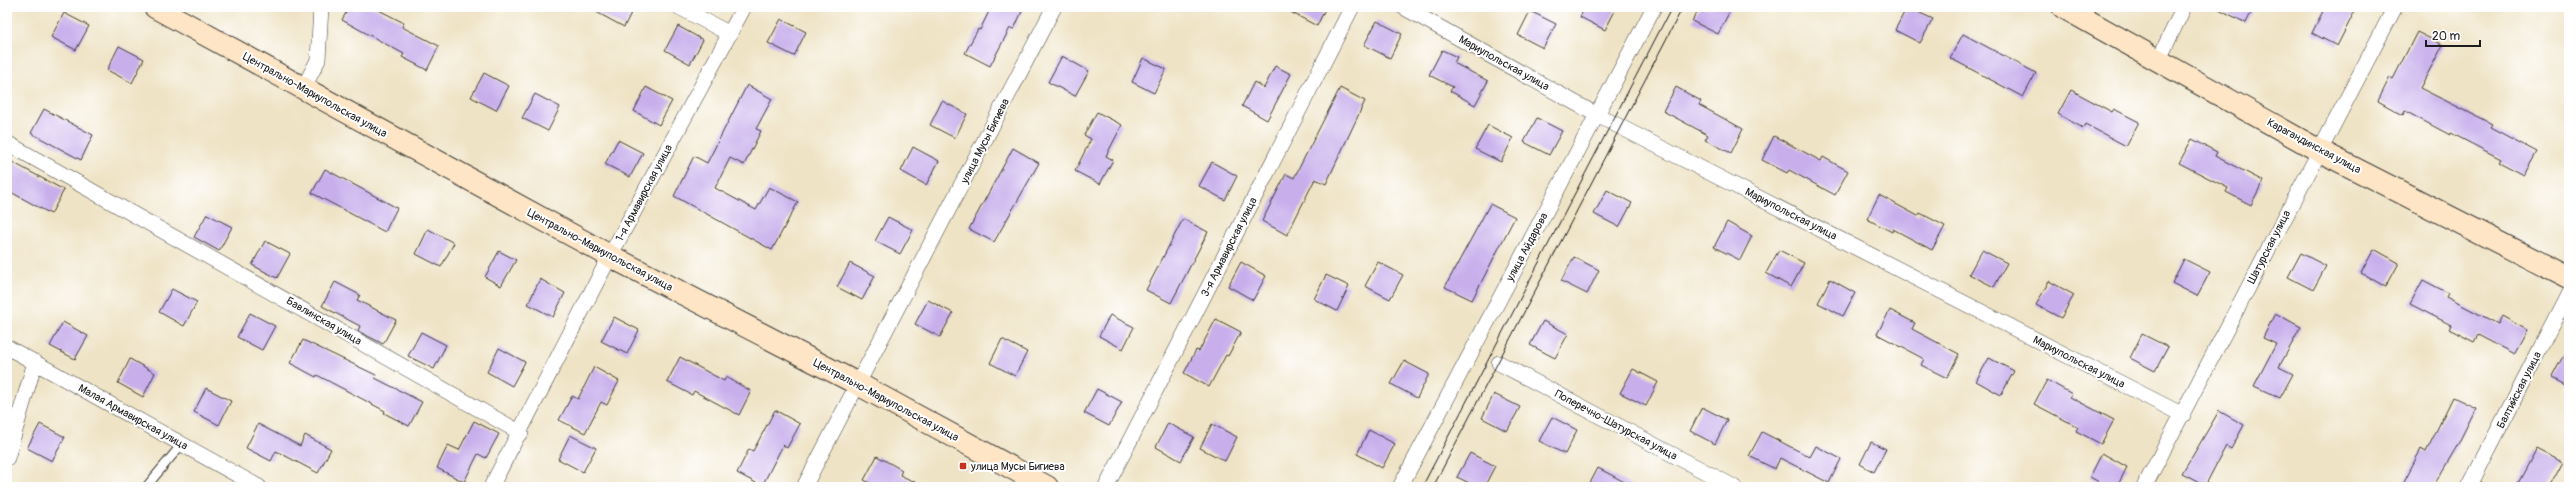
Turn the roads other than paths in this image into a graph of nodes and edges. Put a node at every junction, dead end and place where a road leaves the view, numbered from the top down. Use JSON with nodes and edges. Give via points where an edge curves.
{"nodes":[{"id":1,"x":155,"y":7,"type":"edge"},
{"id":2,"x":321,"y":7,"type":"edge"},
{"id":3,"x":679,"y":7,"type":"edge"},
{"id":4,"x":744,"y":7,"type":"edge"},
{"id":5,"x":1054,"y":7,"type":"edge"},
{"id":6,"x":1352,"y":7,"type":"edge"},
{"id":7,"x":1403,"y":7,"type":"edge"},
{"id":8,"x":1654,"y":7,"type":"edge"},
{"id":9,"x":2063,"y":7,"type":"edge"},
{"id":10,"x":2184,"y":7,"type":"edge"},
{"id":11,"x":2395,"y":7,"type":"edge"},
{"id":12,"x":730,"y":34,"type":"junction"},
{"id":13,"x":2158,"y":60,"type":"junction"},
{"id":14,"x":303,"y":89,"type":"junction"},
{"id":15,"x":1596,"y":115,"type":"junction"},
{"id":16,"x":7,"y":143,"type":"edge"},
{"id":17,"x":2318,"y":150,"type":"junction"},
{"id":18,"x":610,"y":256,"type":"junction"},
{"id":19,"x":2569,"y":278,"type":"edge"},
{"id":20,"x":2569,"y":292,"type":"edge"},
{"id":21,"x":7,"y":347,"type":"edge"},
{"id":22,"x":35,"y":362,"type":"junction"},
{"id":23,"x":1499,"y":363,"type":"dead end"},
{"id":24,"x":858,"y":384,"type":"junction"},
{"id":25,"x":2183,"y":415,"type":"junction"},
{"id":26,"x":520,"y":433,"type":"junction"},
{"id":27,"x":182,"y":444,"type":"junction"},
{"id":28,"x":7,"y":458,"type":"edge"},
{"id":29,"x":146,"y":487,"type":"edge"},
{"id":30,"x":259,"y":487,"type":"edge"},
{"id":31,"x":491,"y":487,"type":"edge"},
{"id":32,"x":804,"y":487,"type":"edge"},
{"id":33,"x":1047,"y":487,"type":"edge"},
{"id":34,"x":1106,"y":487,"type":"edge"},
{"id":35,"x":1400,"y":487,"type":"edge"},
{"id":36,"x":1734,"y":487,"type":"edge"},
{"id":37,"x":2144,"y":487,"type":"edge"},
{"id":38,"x":2469,"y":487,"type":"edge"}],
"edges":[{"from":1,"to":14,"type":"street","name":"Центрально-Мариупольская улица"},
{"from":2,"to":14,"type":"street","via":[[318,60]]},
{"from":3,"to":12,"type":"street"},
{"from":4,"to":12,"type":"street","name":"1-я Армавирская улица"},
{"from":5,"to":24,"type":"street","name":"улица Мусы Бигиева"},
{"from":6,"to":34,"type":"street","name":"3-я Армавирская улица"},
{"from":7,"to":15,"type":"street","name":"Мариупольская улица"},
{"from":8,"to":15,"type":"street","name":"улица Айдарова"},
{"from":9,"to":13,"type":"street","name":"Карагандинская улица"},
{"from":10,"to":13,"type":"street"},
{"from":11,"to":17,"type":"street","name":"Шатурская улица"},
{"from":12,"to":18,"type":"street","name":"1-я Армавирская улица"},
{"from":13,"to":17,"type":"street","name":"Карагандинская улица"},
{"from":14,"to":18,"type":"street","name":"Центрально-Мариупольская улица"},
{"from":15,"to":25,"type":"street","name":"Мариупольская улица"},
{"from":15,"to":35,"type":"street","name":"улица Айдарова"},
{"from":16,"to":26,"type":"street","name":"Бавлинская улица"},
{"from":17,"to":19,"type":"street","name":"Карагандинская улица"},
{"from":17,"to":25,"type":"street","name":"Шатурская улица"},
{"from":18,"to":24,"type":"street","name":"Центрально-Мариупольская улица"},
{"from":18,"to":26,"type":"street","name":"1-я Армавирская улица"},
{"from":20,"to":38,"type":"street","name":"Балтийская улица"},
{"from":21,"to":22,"type":"street","name":"Малая Армавирская улица"},
{"from":22,"to":27,"type":"street","name":"Малая Армавирская улица"},
{"from":22,"to":28,"type":"street"},
{"from":23,"to":36,"type":"street","name":"Поперечно-Шатурская улица"},
{"from":24,"to":32,"type":"street","name":"улица Мусы Бигиева"},
{"from":24,"to":33,"type":"street","name":"Центрально-Мариупольская улица"},
{"from":25,"to":37,"type":"street","name":"Шатурская улица"},
{"from":26,"to":31,"type":"street","name":"1-я Армавирская улица"},
{"from":27,"to":29,"type":"lane"},
{"from":27,"to":30,"type":"street","name":"Малая Армавирская улица"}]}
